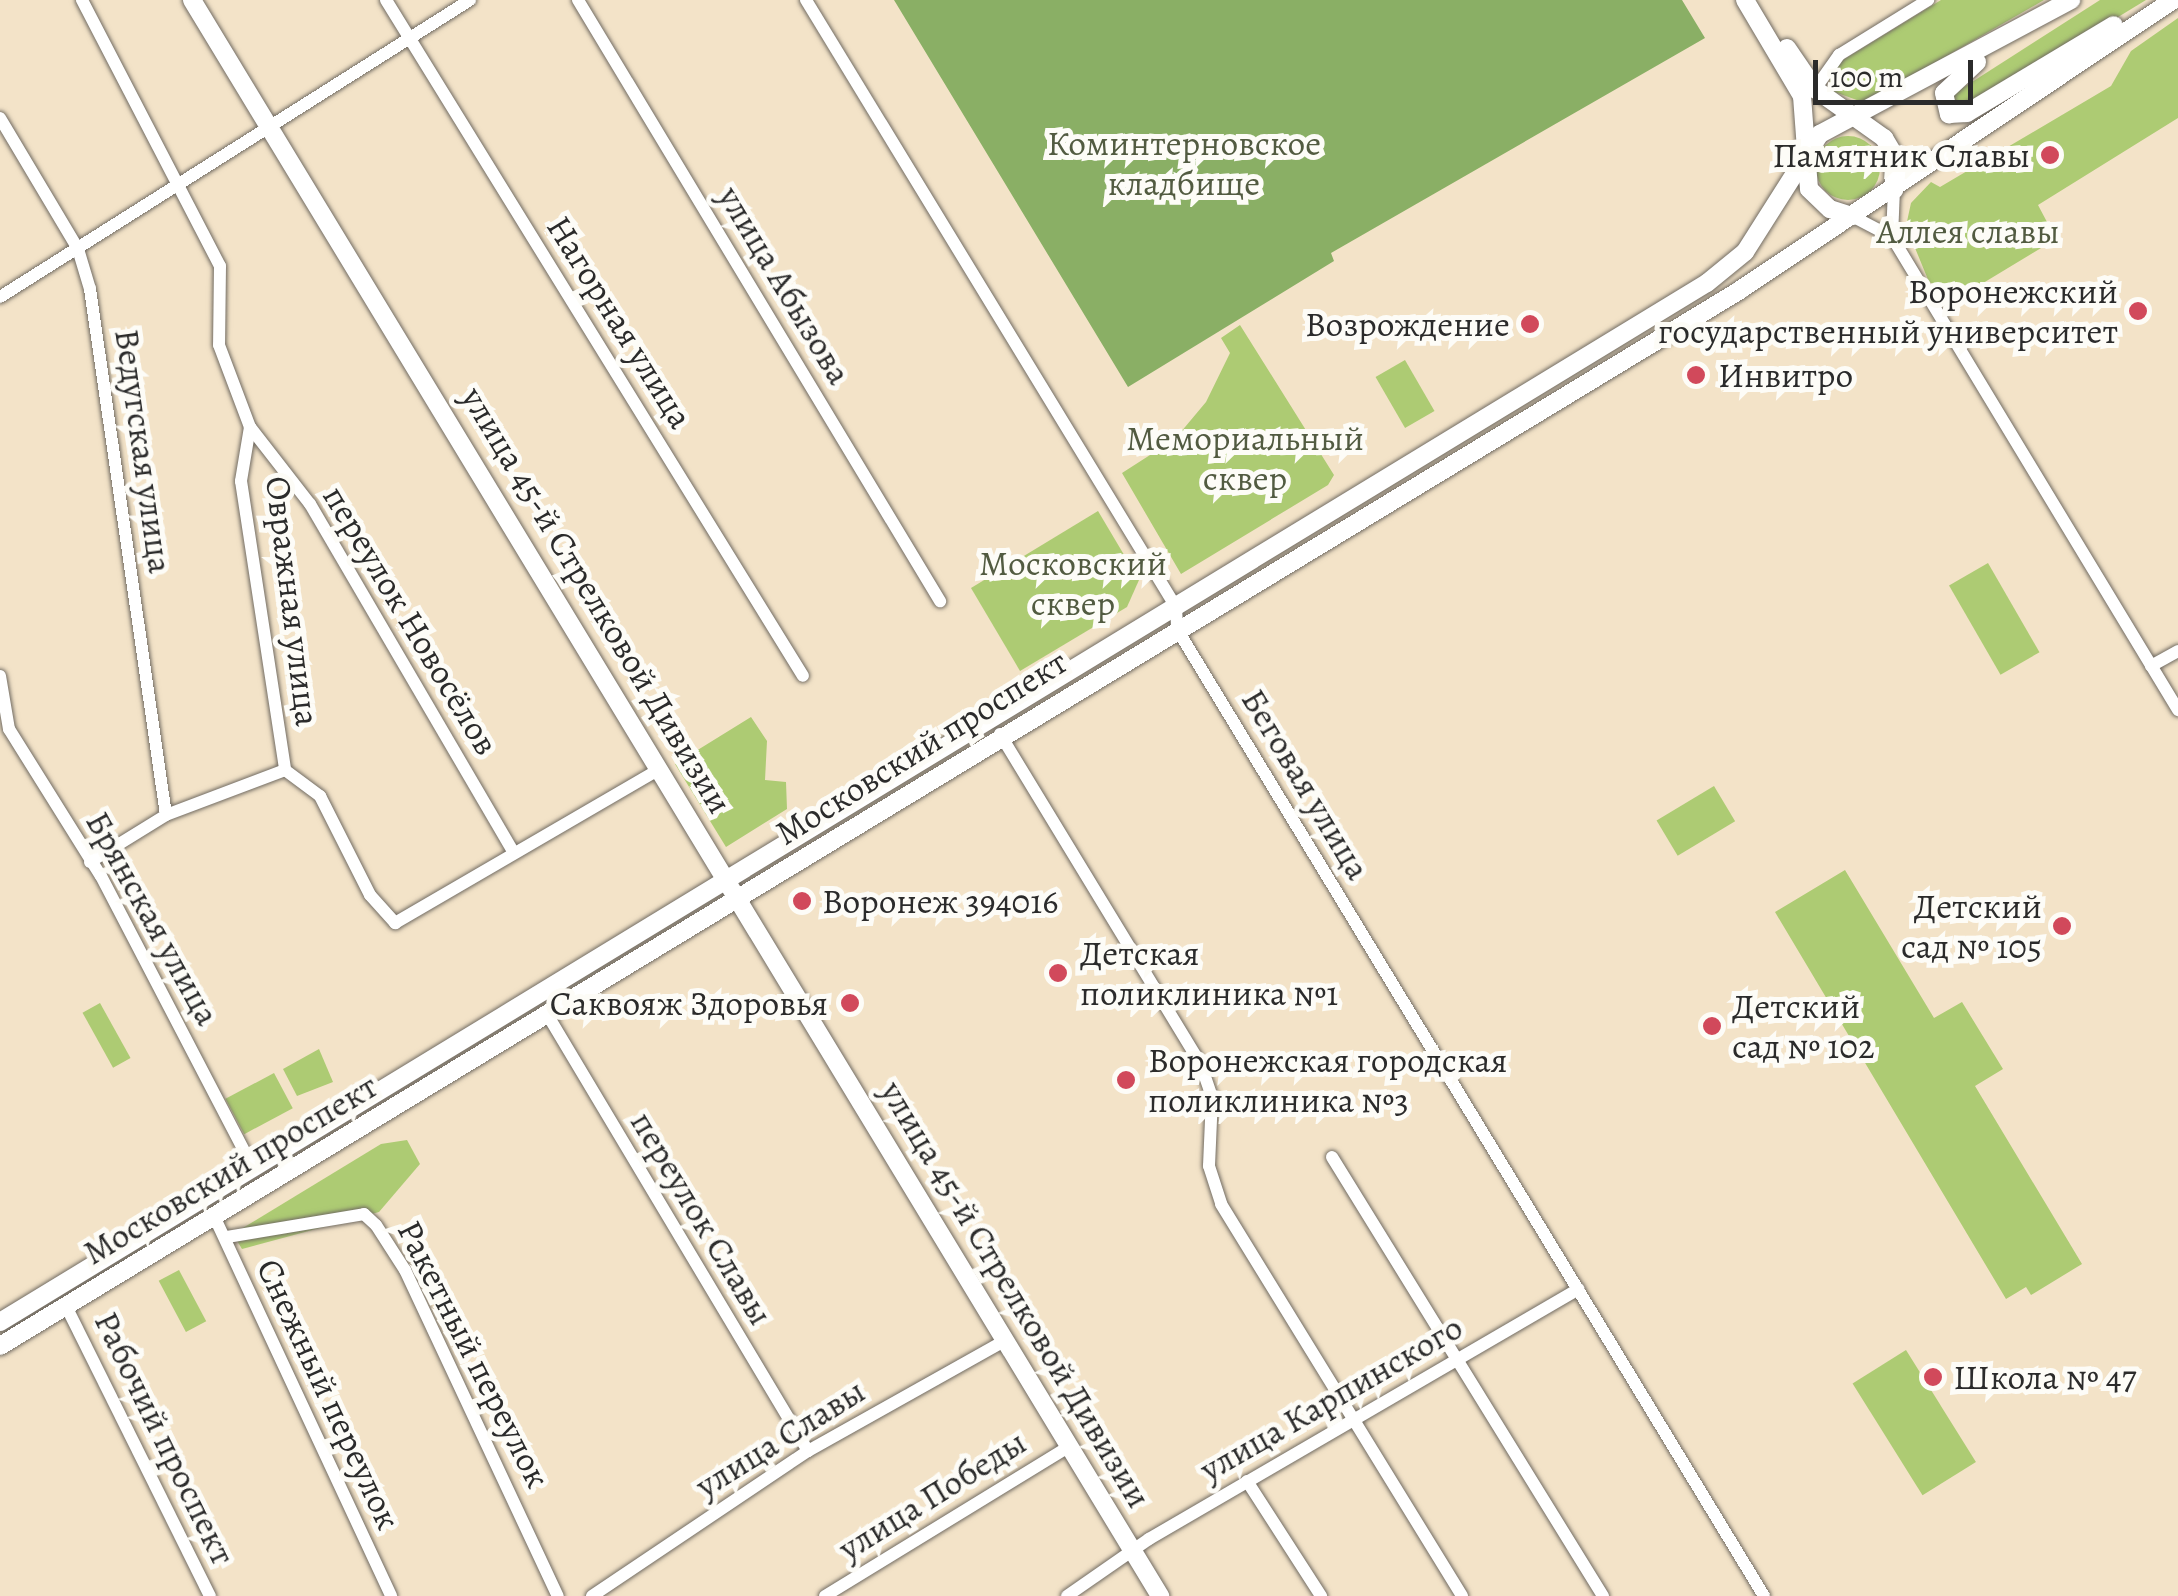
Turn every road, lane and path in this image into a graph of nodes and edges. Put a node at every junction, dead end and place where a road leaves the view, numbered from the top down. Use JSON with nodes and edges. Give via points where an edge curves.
{"nodes":[{"id":1,"x":82,"y":0,"type":"edge"},
{"id":2,"x":192,"y":0,"type":"edge"},
{"id":3,"x":386,"y":0,"type":"edge"},
{"id":4,"x":470,"y":0,"type":"edge"},
{"id":5,"x":578,"y":0,"type":"edge"},
{"id":6,"x":806,"y":0,"type":"edge"},
{"id":7,"x":1745,"y":0,"type":"edge"},
{"id":8,"x":1758,"y":0,"type":"edge"},
{"id":9,"x":1928,"y":0,"type":"edge"},
{"id":10,"x":2070,"y":0,"type":"edge"},
{"id":11,"x":2173,"y":0,"type":"edge"},
{"id":12,"x":2152,"y":12,"type":"junction"},
{"id":13,"x":408,"y":38,"type":"junction"},
{"id":14,"x":2003,"y":38,"type":"junction"},
{"id":15,"x":1814,"y":89,"type":"junction"},
{"id":16,"x":1854,"y":117,"type":"junction"},
{"id":17,"x":0,"y":118,"type":"edge"},
{"id":18,"x":272,"y":127,"type":"junction"},
{"id":19,"x":1806,"y":148,"type":"junction"},
{"id":20,"x":177,"y":188,"type":"junction"},
{"id":21,"x":1894,"y":190,"type":"junction"},
{"id":22,"x":1852,"y":216,"type":"junction"},
{"id":23,"x":1892,"y":237,"type":"junction"},
{"id":24,"x":78,"y":249,"type":"junction"},
{"id":25,"x":0,"y":298,"type":"edge"},
{"id":26,"x":250,"y":428,"type":"junction"},
{"id":27,"x":940,"y":602,"type":"dead end"},
{"id":28,"x":1176,"y":607,"type":"junction"},
{"id":29,"x":1177,"y":629,"type":"junction"},
{"id":30,"x":2178,"y":650,"type":"edge"},
{"id":31,"x":2151,"y":666,"type":"junction"},
{"id":32,"x":0,"y":676,"type":"edge"},
{"id":33,"x":803,"y":676,"type":"dead end"},
{"id":34,"x":2178,"y":710,"type":"edge"},
{"id":35,"x":1000,"y":734,"type":"junction"},
{"id":36,"x":660,"y":769,"type":"junction"},
{"id":37,"x":285,"y":770,"type":"junction"},
{"id":38,"x":166,"y":814,"type":"junction"},
{"id":39,"x":512,"y":850,"type":"junction"},
{"id":40,"x":90,"y":862,"type":"junction"},
{"id":41,"x":729,"y":880,"type":"junction"},
{"id":42,"x":739,"y":898,"type":"junction"},
{"id":43,"x":547,"y":1014,"type":"junction"},
{"id":44,"x":1332,"y":1157,"type":"dead end"},
{"id":45,"x":253,"y":1168,"type":"junction"},
{"id":46,"x":264,"y":1187,"type":"junction"},
{"id":47,"x":214,"y":1216,"type":"junction"},
{"id":48,"x":227,"y":1238,"type":"junction"},
{"id":49,"x":1578,"y":1289,"type":"junction"},
{"id":50,"x":66,"y":1306,"type":"junction"},
{"id":51,"x":0,"y":1322,"type":"edge"},
{"id":52,"x":1006,"y":1340,"type":"junction"},
{"id":53,"x":0,"y":1346,"type":"edge"},
{"id":54,"x":1456,"y":1359,"type":"junction"},
{"id":55,"x":1355,"y":1418,"type":"junction"},
{"id":56,"x":1070,"y":1446,"type":"junction"},
{"id":57,"x":808,"y":1451,"type":"junction"},
{"id":58,"x":1247,"y":1481,"type":"junction"},
{"id":59,"x":1133,"y":1552,"type":"junction"},
{"id":60,"x":210,"y":1596,"type":"edge"},
{"id":61,"x":391,"y":1596,"type":"edge"},
{"id":62,"x":558,"y":1596,"type":"edge"},
{"id":63,"x":592,"y":1596,"type":"edge"},
{"id":64,"x":825,"y":1596,"type":"edge"},
{"id":65,"x":1067,"y":1596,"type":"edge"},
{"id":66,"x":1160,"y":1596,"type":"edge"},
{"id":67,"x":1320,"y":1596,"type":"edge"},
{"id":68,"x":1462,"y":1596,"type":"edge"},
{"id":69,"x":1603,"y":1596,"type":"edge"},
{"id":70,"x":1764,"y":1596,"type":"edge"}],
"edges":[{"from":1,"to":20,"type":"street","name":"Овражная улица"},
{"from":2,"to":18,"type":"main road","name":"улица 45-й Стрелковой Дивизии"},
{"from":3,"to":13,"type":"street","name":"Нагорная улица"},
{"from":4,"to":13,"type":"street"},
{"from":5,"to":27,"type":"street","name":"улица Абызова"},
{"from":6,"to":28,"type":"street","name":"Беговая улица"},
{"from":7,"to":19,"type":"main road","via":[[1802,96]]},
{"from":8,"to":15,"type":"main road"},
{"from":9,"to":15,"type":"street","via":[[1839,55]]},
{"from":10,"to":14,"type":"main road","name":"Московский проспект"},
{"from":11,"to":12,"type":"main road","name":"Московский проспект"},
{"from":12,"to":14,"type":"main road","via":[[2124,20],[1967,112],[1949,114],[1942,99],[1948,86]]},
{"from":12,"to":21,"type":"main road","name":"Московский проспект"},
{"from":13,"to":18,"type":"street"},
{"from":13,"to":33,"type":"street","name":"Нагорная улица"},
{"from":14,"to":16,"type":"main road","name":"Московский проспект"},
{"from":15,"to":16,"type":"main road"},
{"from":16,"to":19,"type":"main road","name":"Московский проспект"},
{"from":16,"to":21,"type":"main road","via":[[1893,153]]},
{"from":17,"to":24,"type":"street","name":"Ведугская улица"},
{"from":18,"to":20,"type":"street"},
{"from":18,"to":36,"type":"main road","name":"улица 45-й Стрелковой Дивизии"},
{"from":19,"to":22,"type":"main road","via":[[1809,189],[1830,209]]},
{"from":19,"to":28,"type":"main road","name":"Московский проспект","via":[[1745,252],[1720,274]]},
{"from":20,"to":24,"type":"street"},
{"from":20,"to":26,"type":"street","name":"Овражная улица","via":[[220,266],[219,345]]},
{"from":21,"to":22,"type":"main road","name":"Московский проспект"},
{"from":21,"to":23,"type":"street"},
{"from":22,"to":23,"type":"street"},
{"from":22,"to":29,"type":"main road","name":"Московский проспект"},
{"from":23,"to":31,"type":"street"},
{"from":24,"to":25,"type":"street"},
{"from":24,"to":38,"type":"street","name":"Ведугская улица","via":[[90,289]]},
{"from":26,"to":37,"type":"street","name":"Овражная улица","via":[[241,481]]},
{"from":26,"to":39,"type":"street","name":"переулок Новосёлов","via":[[310,504]]},
{"from":28,"to":29,"type":"street","name":"Беговая улица"},
{"from":28,"to":41,"type":"main road","name":"Московский проспект"},
{"from":29,"to":35,"type":"main road","name":"Московский проспект"},
{"from":29,"to":49,"type":"street","name":"Беговая улица"},
{"from":30,"to":31,"type":"street"},
{"from":31,"to":34,"type":"street"},
{"from":32,"to":40,"type":"street","name":"Брянская улица","via":[[9,729]]},
{"from":35,"to":42,"type":"main road","name":"Московский проспект"},
{"from":35,"to":55,"type":"street","via":[[1201,1066],[1212,1097],[1210,1166],[1221,1204]]},
{"from":36,"to":39,"type":"street"},
{"from":36,"to":41,"type":"main road","name":"улица 45-й Стрелковой Дивизии"},
{"from":37,"to":38,"type":"street"},
{"from":37,"to":39,"type":"street","via":[[320,796],[370,895],[395,923]]},
{"from":38,"to":40,"type":"street"},
{"from":40,"to":45,"type":"street","name":"Брянская улица"},
{"from":41,"to":42,"type":"main road","name":"улица 45-й Стрелковой Дивизии"},
{"from":41,"to":45,"type":"main road","name":"Московский проспект"},
{"from":42,"to":43,"type":"main road","name":"Московский проспект"},
{"from":42,"to":52,"type":"main road","name":"улица 45-й Стрелковой Дивизии"},
{"from":43,"to":46,"type":"main road","name":"Московский проспект"},
{"from":43,"to":57,"type":"street","name":"переулок Славы"},
{"from":44,"to":54,"type":"street"},
{"from":45,"to":46,"type":"main road","name":"Брянская улица"},
{"from":45,"to":51,"type":"main road","name":"Московский проспект"},
{"from":46,"to":47,"type":"main road","name":"Московский проспект"},
{"from":47,"to":48,"type":"street","name":"Снежный переулок"},
{"from":47,"to":50,"type":"main road","name":"Московский проспект"},
{"from":48,"to":61,"type":"street","name":"Снежный переулок"},
{"from":48,"to":62,"type":"street","name":"Ракетный переулок","via":[[364,1214],[376,1225],[405,1270]]},
{"from":49,"to":54,"type":"street","name":"улица Карпинского"},
{"from":49,"to":70,"type":"street","name":"Беговая улица"},
{"from":50,"to":53,"type":"main road","name":"Московский проспект"},
{"from":50,"to":60,"type":"street","name":"Рабочий проспект"},
{"from":52,"to":56,"type":"main road","name":"улица 45-й Стрелковой Дивизии"},
{"from":52,"to":57,"type":"street","name":"улица Славы"},
{"from":54,"to":55,"type":"street","name":"улица Карпинского"},
{"from":54,"to":69,"type":"street"},
{"from":55,"to":58,"type":"street","name":"улица Карпинского"},
{"from":55,"to":68,"type":"street"},
{"from":56,"to":59,"type":"main road","name":"улица 45-й Стрелковой Дивизии"},
{"from":56,"to":64,"type":"street","name":"улица Победы"},
{"from":57,"to":63,"type":"street","name":"улица Славы"},
{"from":58,"to":59,"type":"street","name":"улица Карпинского"},
{"from":58,"to":67,"type":"street"},
{"from":59,"to":65,"type":"street","name":"улица Карпинского"},
{"from":59,"to":66,"type":"main road","name":"улица 45-й Стрелковой Дивизии"}]}
